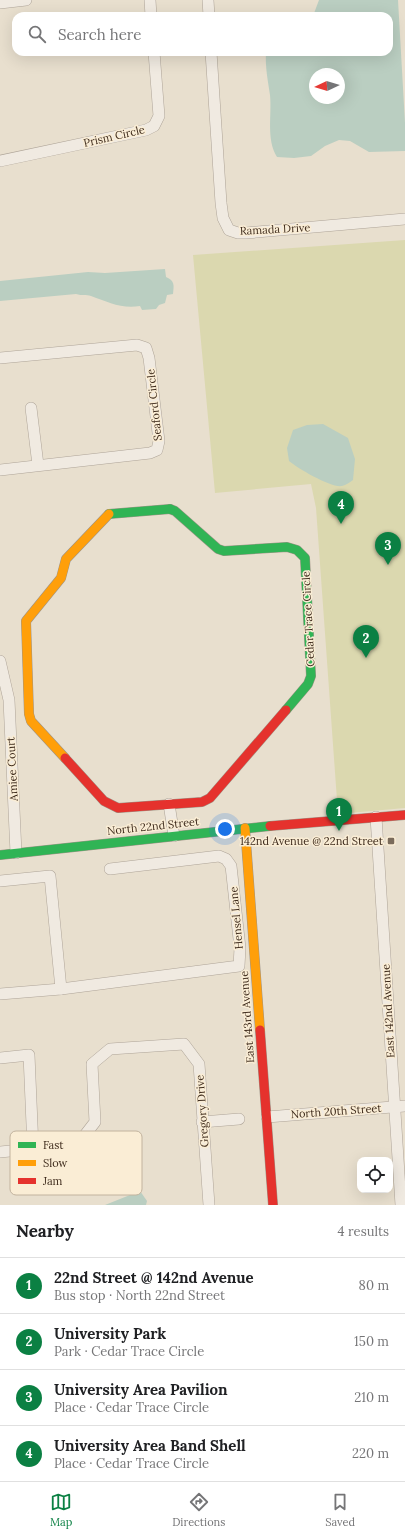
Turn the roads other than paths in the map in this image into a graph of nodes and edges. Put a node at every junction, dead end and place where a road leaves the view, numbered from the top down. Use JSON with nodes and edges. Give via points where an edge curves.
{"nodes":[{"id":1,"x":26,"y":0,"type":"edge"},
{"id":2,"x":150,"y":0,"type":"edge"},
{"id":3,"x":208,"y":0,"type":"edge"},
{"id":4,"x":0,"y":3,"type":"edge"},
{"id":5,"x":151,"y":12,"type":"edge"},
{"id":6,"x":209,"y":12,"type":"edge"},
{"id":7,"x":154,"y":56,"type":"edge"},
{"id":8,"x":211,"y":56,"type":"edge"},
{"id":9,"x":0,"y":161,"type":"edge"},
{"id":10,"x":405,"y":219,"type":"edge"},
{"id":11,"x":0,"y":358,"type":"edge"},
{"id":12,"x":31,"y":408,"type":"dead end"},
{"id":13,"x":38,"y":465,"type":"junction"},
{"id":14,"x":0,"y":470,"type":"edge"},
{"id":15,"x":0,"y":662,"type":"edge"},
{"id":16,"x":169,"y":804,"type":"junction"},
{"id":17,"x":405,"y":815,"type":"edge"},
{"id":18,"x":376,"y":817,"type":"junction"},
{"id":19,"x":244,"y":828,"type":"junction"},
{"id":20,"x":174,"y":836,"type":"junction"},
{"id":21,"x":16,"y":853,"type":"junction"},
{"id":22,"x":0,"y":855,"type":"edge"},
{"id":23,"x":110,"y":869,"type":"dead end"},
{"id":24,"x":0,"y":881,"type":"edge"},
{"id":25,"x":255,"y":964,"type":"junction"},
{"id":26,"x":239,"y":966,"type":"junction"},
{"id":27,"x":62,"y":989,"type":"junction"},
{"id":28,"x":0,"y":994,"type":"edge"},
{"id":29,"x":0,"y":1058,"type":"edge"},
{"id":30,"x":405,"y":1106,"type":"edge"},
{"id":31,"x":393,"y":1107,"type":"junction"},
{"id":32,"x":267,"y":1116,"type":"junction"},
{"id":33,"x":239,"y":1119,"type":"dead end"},
{"id":34,"x":202,"y":1122,"type":"junction"},
{"id":35,"x":32,"y":1131,"type":"edge"},
{"id":36,"x":88,"y":1131,"type":"edge"},
{"id":37,"x":10,"y":1151,"type":"edge"},
{"id":38,"x":0,"y":1152,"type":"edge"},
{"id":39,"x":209,"y":1205,"type":"edge"},
{"id":40,"x":273,"y":1205,"type":"edge"},
{"id":41,"x":401,"y":1205,"type":"edge"}],
"edges":[{"from":1,"to":4,"type":"street"},
{"from":2,"to":5,"type":"street"},
{"from":3,"to":6,"type":"street"},
{"from":7,"to":9,"type":"street","name":"Prism Circle","via":[[159,116],[154,126],[146,130]]},
{"from":8,"to":10,"type":"street","name":"Ramada Drive","via":[[221,203],[223,218],[229,230],[246,233]]},
{"from":11,"to":13,"type":"street","name":"Seaford Circle","via":[[137,345],[146,348],[159,441],[157,450],[150,453]]},
{"from":12,"to":13,"type":"street"},
{"from":13,"to":14,"type":"street","name":"Seaford Circle"},
{"from":15,"to":21,"type":"street","name":"Amiee Court","via":[[9,700]]},
{"from":16,"to":16,"type":"street","name":"Cedar Trace Circle","via":[[202,802],[210,798],[308,684],[312,669],[305,558],[297,550],[287,547],[224,551],[218,549],[170,509],[108,514],[66,559],[61,578],[26,621],[29,714],[31,721],[111,806],[118,808]]},
{"from":16,"to":20,"type":"street"},
{"from":17,"to":18,"type":"street","name":"North 22nd Street"},
{"from":18,"to":19,"type":"street","name":"North 22nd Street"},
{"from":18,"to":31,"type":"street","name":"East 142nd Avenue"},
{"from":19,"to":20,"type":"street","name":"North 22nd Street"},
{"from":19,"to":25,"type":"street","name":"East 143rd Avenue"},
{"from":20,"to":21,"type":"street","name":"North 22nd Street"},
{"from":21,"to":22,"type":"street","name":"North 22nd Street"},
{"from":23,"to":26,"type":"street","name":"Hensel Lane","via":[[219,856],[226,858],[232,866],[240,948]]},
{"from":24,"to":27,"type":"street","via":[[50,876]]},
{"from":25,"to":26,"type":"street"},
{"from":25,"to":32,"type":"street","name":"East 143rd Avenue"},
{"from":26,"to":27,"type":"street"},
{"from":27,"to":28,"type":"street"},
{"from":29,"to":35,"type":"street","via":[[29,1055]]},
{"from":30,"to":31,"type":"street","name":"North 20th Street"},
{"from":31,"to":32,"type":"street","name":"North 20th Street"},
{"from":31,"to":41,"type":"street","name":"East 142nd Avenue"},
{"from":32,"to":40,"type":"street","name":"East 143rd Avenue"},
{"from":33,"to":34,"type":"street"},
{"from":34,"to":36,"type":"street","name":"Gregory Drive","via":[[199,1064],[184,1044],[110,1049],[92,1064],[95,1122]]},
{"from":34,"to":39,"type":"street","name":"Gregory Drive"},
{"from":37,"to":38,"type":"street","name":"Gregory Drive"}]}
